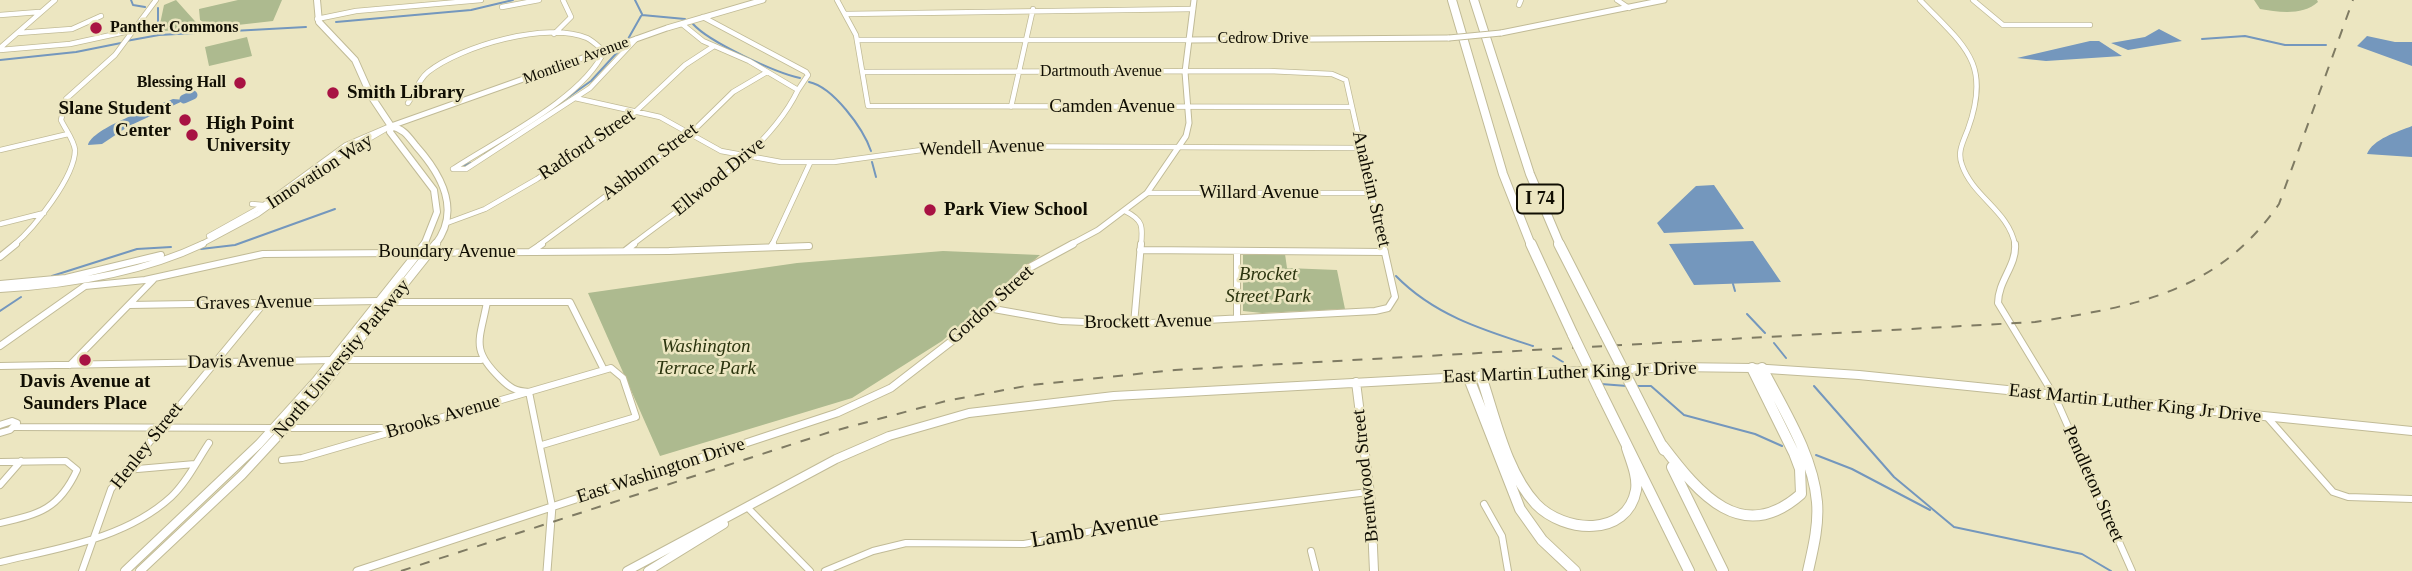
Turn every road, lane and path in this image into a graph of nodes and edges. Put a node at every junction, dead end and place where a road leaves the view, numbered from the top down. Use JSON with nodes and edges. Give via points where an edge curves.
{"nodes":[{"id":1,"x":55,"y":0,"type":"edge"},
{"id":2,"x":156,"y":0,"type":"edge"},
{"id":3,"x":317,"y":0,"type":"edge"},
{"id":4,"x":395,"y":0,"type":"edge"},
{"id":5,"x":481,"y":0,"type":"edge"},
{"id":6,"x":539,"y":0,"type":"edge"},
{"id":7,"x":563,"y":0,"type":"edge"},
{"id":8,"x":763,"y":0,"type":"edge"},
{"id":9,"x":837,"y":0,"type":"edge"},
{"id":10,"x":1194,"y":0,"type":"edge"},
{"id":11,"x":1452,"y":0,"type":"edge"},
{"id":12,"x":1474,"y":0,"type":"edge"},
{"id":13,"x":1617,"y":0,"type":"edge"},
{"id":14,"x":1664,"y":0,"type":"edge"},
{"id":15,"x":1920,"y":0,"type":"edge"},
{"id":16,"x":1973,"y":0,"type":"edge"},
{"id":17,"x":471,"y":1,"type":"edge"},
{"id":18,"x":502,"y":7,"type":"dead end"},
{"id":19,"x":394,"y":8,"type":"junction"},
{"id":20,"x":1629,"y":8,"type":"junction"},
{"id":21,"x":1033,"y":9,"type":"junction"},
{"id":22,"x":1193,"y":9,"type":"junction"},
{"id":23,"x":39,"y":12,"type":"junction"},
{"id":24,"x":846,"y":14,"type":"junction"},
{"id":25,"x":0,"y":15,"type":"edge"},
{"id":26,"x":101,"y":16,"type":"dead end"},
{"id":27,"x":703,"y":17,"type":"junction"},
{"id":28,"x":317,"y":19,"type":"junction"},
{"id":29,"x":682,"y":24,"type":"junction"},
{"id":30,"x":2091,"y":25,"type":"dead end"},
{"id":31,"x":134,"y":30,"type":"junction"},
{"id":32,"x":18,"y":33,"type":"junction"},
{"id":33,"x":554,"y":34,"type":"junction"},
{"id":34,"x":636,"y":39,"type":"junction"},
{"id":35,"x":1027,"y":39,"type":"junction"},
{"id":36,"x":858,"y":40,"type":"junction"},
{"id":37,"x":1188,"y":40,"type":"junction"},
{"id":38,"x":714,"y":46,"type":"junction"},
{"id":39,"x":0,"y":49,"type":"edge"},
{"id":40,"x":604,"y":51,"type":"junction"},
{"id":41,"x":767,"y":72,"type":"junction"},
{"id":42,"x":863,"y":72,"type":"junction"},
{"id":43,"x":1020,"y":72,"type":"junction"},
{"id":44,"x":1185,"y":72,"type":"junction"},
{"id":45,"x":1339,"y":75,"type":"joint"},
{"id":46,"x":798,"y":90,"type":"junction"},
{"id":47,"x":575,"y":98,"type":"junction"},
{"id":48,"x":408,"y":103,"type":"dead end"},
{"id":49,"x":871,"y":107,"type":"joint"},
{"id":50,"x":1011,"y":107,"type":"junction"},
{"id":51,"x":1187,"y":107,"type":"junction"},
{"id":52,"x":1352,"y":107,"type":"junction"},
{"id":53,"x":636,"y":112,"type":"junction"},
{"id":54,"x":391,"y":126,"type":"junction"},
{"id":55,"x":68,"y":134,"type":"junction"},
{"id":56,"x":688,"y":135,"type":"junction"},
{"id":57,"x":1181,"y":147,"type":"junction"},
{"id":58,"x":1361,"y":148,"type":"junction"},
{"id":59,"x":0,"y":150,"type":"edge"},
{"id":60,"x":746,"y":156,"type":"junction"},
{"id":61,"x":810,"y":163,"type":"junction"},
{"id":62,"x":1147,"y":193,"type":"junction"},
{"id":63,"x":1371,"y":193,"type":"junction"},
{"id":64,"x":252,"y":204,"type":"dead end"},
{"id":65,"x":263,"y":205,"type":"junction"},
{"id":66,"x":1125,"y":211,"type":"junction"},
{"id":67,"x":44,"y":213,"type":"junction"},
{"id":68,"x":447,"y":223,"type":"junction"},
{"id":69,"x":0,"y":224,"type":"edge"},
{"id":70,"x":808,"y":246,"type":"dead end"},
{"id":71,"x":771,"y":247,"type":"junction"},
{"id":72,"x":1140,"y":250,"type":"junction"},
{"id":73,"x":625,"y":251,"type":"junction"},
{"id":74,"x":1237,"y":251,"type":"junction"},
{"id":75,"x":419,"y":252,"type":"junction"},
{"id":76,"x":431,"y":252,"type":"junction"},
{"id":77,"x":530,"y":252,"type":"junction"},
{"id":78,"x":1385,"y":252,"type":"junction"},
{"id":79,"x":0,"y":257,"type":"edge"},
{"id":80,"x":155,"y":278,"type":"junction"},
{"id":81,"x":0,"y":286,"type":"edge"},
{"id":82,"x":379,"y":301,"type":"junction"},
{"id":83,"x":391,"y":302,"type":"junction"},
{"id":84,"x":487,"y":302,"type":"junction"},
{"id":85,"x":264,"y":303,"type":"junction"},
{"id":86,"x":129,"y":305,"type":"junction"},
{"id":87,"x":1391,"y":305,"type":"joint"},
{"id":88,"x":988,"y":308,"type":"junction"},
{"id":89,"x":1237,"y":318,"type":"junction"},
{"id":90,"x":1134,"y":324,"type":"junction"},
{"id":91,"x":0,"y":346,"type":"edge"},
{"id":92,"x":332,"y":360,"type":"junction"},
{"id":93,"x":346,"y":360,"type":"junction"},
{"id":94,"x":481,"y":360,"type":"junction"},
{"id":95,"x":214,"y":362,"type":"junction"},
{"id":96,"x":70,"y":365,"type":"junction"},
{"id":97,"x":0,"y":366,"type":"edge"},
{"id":98,"x":1757,"y":368,"type":"junction"},
{"id":99,"x":604,"y":370,"type":"junction"},
{"id":100,"x":1474,"y":376,"type":"junction"},
{"id":101,"x":1356,"y":382,"type":"junction"},
{"id":102,"x":529,"y":392,"type":"junction"},
{"id":103,"x":2055,"y":397,"type":"junction"},
{"id":104,"x":837,"y":413,"type":"joint"},
{"id":105,"x":2268,"y":418,"type":"junction"},
{"id":106,"x":15,"y":421,"type":"junction"},
{"id":107,"x":0,"y":425,"type":"edge"},
{"id":108,"x":160,"y":427,"type":"junction"},
{"id":109,"x":273,"y":428,"type":"junction"},
{"id":110,"x":286,"y":428,"type":"junction"},
{"id":111,"x":2412,"y":431,"type":"edge"},
{"id":112,"x":394,"y":432,"type":"junction"},
{"id":113,"x":0,"y":433,"type":"edge"},
{"id":114,"x":209,"y":443,"type":"dead end"},
{"id":115,"x":542,"y":445,"type":"junction"},
{"id":116,"x":1662,"y":445,"type":"junction"},
{"id":117,"x":1627,"y":448,"type":"junction"},
{"id":118,"x":282,"y":460,"type":"dead end"},
{"id":119,"x":22,"y":461,"type":"junction"},
{"id":120,"x":0,"y":462,"type":"edge"},
{"id":121,"x":195,"y":464,"type":"junction"},
{"id":122,"x":126,"y":470,"type":"junction"},
{"id":123,"x":0,"y":485,"type":"edge"},
{"id":124,"x":1368,"y":492,"type":"junction"},
{"id":125,"x":2412,"y":499,"type":"edge"},
{"id":126,"x":1484,"y":504,"type":"dead end"},
{"id":127,"x":552,"y":506,"type":"junction"},
{"id":128,"x":748,"y":508,"type":"junction"},
{"id":129,"x":0,"y":523,"type":"edge"},
{"id":130,"x":94,"y":536,"type":"junction"},
{"id":131,"x":1311,"y":551,"type":"dead end"},
{"id":132,"x":0,"y":562,"type":"edge"},
{"id":133,"x":659,"y":568,"type":"edge"},
{"id":134,"x":82,"y":571,"type":"edge"},
{"id":135,"x":125,"y":571,"type":"edge"},
{"id":136,"x":139,"y":571,"type":"edge"},
{"id":137,"x":358,"y":571,"type":"edge"},
{"id":138,"x":547,"y":571,"type":"edge"},
{"id":139,"x":627,"y":571,"type":"edge"},
{"id":140,"x":648,"y":571,"type":"edge"},
{"id":141,"x":810,"y":571,"type":"edge"},
{"id":142,"x":825,"y":571,"type":"edge"},
{"id":143,"x":1316,"y":571,"type":"edge"},
{"id":144,"x":1374,"y":571,"type":"edge"},
{"id":145,"x":1508,"y":571,"type":"edge"},
{"id":146,"x":1575,"y":571,"type":"edge"},
{"id":147,"x":1689,"y":571,"type":"edge"},
{"id":148,"x":1723,"y":571,"type":"edge"},
{"id":149,"x":1808,"y":571,"type":"edge"},
{"id":150,"x":2132,"y":571,"type":"edge"}],
"edges":[{"from":1,"to":23,"type":"street"},
{"from":2,"to":31,"type":"street"},
{"from":3,"to":28,"type":"main road"},
{"from":4,"to":19,"type":"street"},
{"from":5,"to":17,"type":"street"},
{"from":6,"to":18,"type":"street"},
{"from":7,"to":33,"type":"street","via":[[571,17]]},
{"from":8,"to":27,"type":"street","name":"Montlieu Avenue"},
{"from":9,"to":24,"type":"street"},
{"from":10,"to":22,"type":"street","name":"Gordon Street"},
{"from":11,"to":117,"type":"highway","number":"I 74","bridge":true,"via":[[1522,225]]},
{"from":12,"to":116,"type":"highway","number":"I 74","bridge":true,"via":[[1550,225]]},
{"from":13,"to":20,"type":"street"},
{"from":14,"to":20,"type":"street","name":"Cedrow Drive"},
{"from":15,"to":103,"type":"street","name":"Pendleton Street","via":[[1963,46],[1978,73],[1978,94],[1960,162],[2014,236],[2015,258],[1999,286],[1998,303]]},
{"from":16,"to":30,"type":"street","via":[[2003,25]]},
{"from":17,"to":19,"type":"street"},
{"from":19,"to":28,"type":"street"},
{"from":20,"to":37,"type":"street","name":"Cedrow Drive","bridge":true,"via":[[1501,33],[1449,38]]},
{"from":21,"to":22,"type":"street"},
{"from":21,"to":24,"type":"street"},
{"from":21,"to":35,"type":"street"},
{"from":22,"to":37,"type":"street","name":"Gordon Street"},
{"from":23,"to":25,"type":"street"},
{"from":23,"to":32,"type":"street"},
{"from":24,"to":36,"type":"street"},
{"from":26,"to":32,"type":"street","via":[[72,29]]},
{"from":27,"to":29,"type":"street","name":"Montlieu Avenue"},
{"from":27,"to":46,"type":"street","via":[[806,72]]},
{"from":28,"to":54,"type":"main road","name":"North University Parkway","via":[[355,60]]},
{"from":29,"to":34,"type":"street","name":"Montlieu Avenue"},
{"from":29,"to":38,"type":"street"},
{"from":31,"to":39,"type":"street","via":[[70,44]]},
{"from":31,"to":55,"type":"street","via":[[66,99],[61,120]]},
{"from":32,"to":39,"type":"street"},
{"from":33,"to":40,"type":"street","via":[[586,38]]},
{"from":33,"to":48,"type":"street","via":[[501,41],[448,60],[425,74]]},
{"from":34,"to":40,"type":"street","name":"Montlieu Avenue"},
{"from":34,"to":47,"type":"street"},
{"from":35,"to":36,"type":"street","name":"Cedrow Drive"},
{"from":35,"to":37,"type":"street","name":"Cedrow Drive"},
{"from":35,"to":43,"type":"street"},
{"from":36,"to":42,"type":"street"},
{"from":37,"to":44,"type":"street","name":"Gordon Street"},
{"from":38,"to":41,"type":"street"},
{"from":38,"to":53,"type":"street","name":"Radford Street","via":[[685,62]]},
{"from":40,"to":47,"type":"street","via":[[597,67],[579,86],[453,169],[475,165]]},
{"from":40,"to":54,"type":"street","name":"Montlieu Avenue"},
{"from":41,"to":46,"type":"street"},
{"from":41,"to":56,"type":"street","name":"Ashburn Street","via":[[732,89]]},
{"from":42,"to":43,"type":"street","name":"Dartmouth Avenue"},
{"from":42,"to":49,"type":"street"},
{"from":43,"to":44,"type":"street","name":"Dartmouth Avenue"},
{"from":43,"to":50,"type":"street"},
{"from":44,"to":45,"type":"street","name":"Dartmouth Avenue"},
{"from":44,"to":51,"type":"street","name":"Gordon Street"},
{"from":45,"to":52,"type":"street","name":"Anaheim Street","via":[[1346,80]]},
{"from":46,"to":60,"type":"street","name":"Ellwood Drive","via":[[779,126]]},
{"from":47,"to":53,"type":"street","name":"Wendell Avenue"},
{"from":49,"to":50,"type":"street","name":"Camden Avenue"},
{"from":50,"to":51,"type":"street","name":"Camden Avenue"},
{"from":51,"to":52,"type":"street","name":"Camden Avenue"},
{"from":51,"to":57,"type":"street","name":"Gordon Street","via":[[1188,129]]},
{"from":52,"to":58,"type":"street","name":"Anaheim Street"},
{"from":53,"to":56,"type":"street","name":"Wendell Avenue","via":[[660,117]]},
{"from":53,"to":68,"type":"street","name":"Radford Street","via":[[503,201]]},
{"from":54,"to":65,"type":"street","name":"Innovation Way","via":[[367,133],[338,150]]},
{"from":54,"to":68,"type":"main road","name":"North University Parkway","via":[[401,128],[446,185],[450,203]]},
{"from":54,"to":75,"type":"main road","name":"North University Parkway","via":[[390,132],[428,179],[436,197],[435,220]]},
{"from":54,"to":81,"type":"street","name":"Innovation Way","via":[[336,157],[251,218],[204,242],[109,274],[49,286]]},
{"from":55,"to":59,"type":"street"},
{"from":55,"to":67,"type":"street","via":[[75,148],[74,163]]},
{"from":56,"to":60,"type":"street","name":"Wendell Avenue"},
{"from":56,"to":77,"type":"street","name":"Ashburn Street"},
{"from":57,"to":58,"type":"street","name":"Wendell Avenue"},
{"from":57,"to":61,"type":"street","name":"Wendell Avenue","via":[[951,146]]},
{"from":57,"to":62,"type":"street","name":"Gordon Street"},
{"from":58,"to":63,"type":"street","name":"Anaheim Street"},
{"from":60,"to":61,"type":"street","name":"Wendell Avenue"},
{"from":60,"to":73,"type":"street","name":"Ellwood Drive"},
{"from":61,"to":71,"type":"street"},
{"from":62,"to":63,"type":"street","name":"Willard Avenue"},
{"from":62,"to":66,"type":"street","name":"Gordon Street"},
{"from":63,"to":78,"type":"street","name":"Anaheim Street"},
{"from":64,"to":65,"type":"street"},
{"from":65,"to":81,"type":"street","name":"Innovation Way","via":[[205,238],[149,258],[66,278]]},
{"from":66,"to":72,"type":"street","via":[[1142,221]]},
{"from":66,"to":88,"type":"street","name":"Gordon Street","via":[[1025,271]]},
{"from":67,"to":69,"type":"street"},
{"from":67,"to":79,"type":"street","via":[[26,237]]},
{"from":68,"to":76,"type":"main road","name":"North University Parkway"},
{"from":70,"to":71,"type":"street","name":"Boundary Avenue"},
{"from":71,"to":73,"type":"street","name":"Boundary Avenue"},
{"from":72,"to":74,"type":"street"},
{"from":72,"to":90,"type":"street"},
{"from":73,"to":77,"type":"street","name":"Boundary Avenue"},
{"from":74,"to":78,"type":"street"},
{"from":74,"to":89,"type":"street"},
{"from":75,"to":76,"type":"street","name":"Boundary Avenue"},
{"from":75,"to":80,"type":"street","name":"Boundary Avenue","via":[[263,254]]},
{"from":75,"to":82,"type":"main road","name":"North University Parkway"},
{"from":76,"to":77,"type":"street","name":"Boundary Avenue"},
{"from":76,"to":83,"type":"main road","name":"North University Parkway"},
{"from":78,"to":87,"type":"street","name":"Anaheim Street","via":[[1395,297]]},
{"from":80,"to":86,"type":"street"},
{"from":80,"to":91,"type":"street","name":"Boundary Avenue","via":[[88,285]]},
{"from":82,"to":85,"type":"street","name":"Graves Avenue"},
{"from":82,"to":92,"type":"main road","name":"North University Parkway"},
{"from":83,"to":84,"type":"street"},
{"from":83,"to":93,"type":"main road","name":"North University Parkway"},
{"from":84,"to":94,"type":"street","via":[[479,344]]},
{"from":84,"to":99,"type":"street","via":[[570,302]]},
{"from":85,"to":86,"type":"street","name":"Graves Avenue"},
{"from":85,"to":95,"type":"street","name":"Henley Street"},
{"from":86,"to":96,"type":"street"},
{"from":87,"to":89,"type":"street","name":"Brockett Avenue","via":[[1378,310]]},
{"from":88,"to":90,"type":"street","name":"Brockett Avenue","via":[[1054,323]]},
{"from":88,"to":104,"type":"street","name":"Gordon Street","via":[[891,388]]},
{"from":89,"to":90,"type":"street","name":"Brockett Avenue"},
{"from":92,"to":93,"type":"street","name":"Davis Avenue"},
{"from":92,"to":95,"type":"street","name":"Davis Avenue"},
{"from":92,"to":109,"type":"main road","name":"North University Parkway"},
{"from":93,"to":94,"type":"street","name":"Davis Avenue"},
{"from":93,"to":110,"type":"main road","name":"North University Parkway"},
{"from":94,"to":102,"type":"street","via":[[514,391]]},
{"from":95,"to":96,"type":"street","name":"Davis Avenue"},
{"from":95,"to":108,"type":"street","name":"Henley Street"},
{"from":96,"to":97,"type":"street","name":"Davis Avenue"},
{"from":98,"to":100,"type":"main road","name":"East Martin Luther King Jr Drive"},
{"from":98,"to":103,"type":"main road","name":"East Martin Luther King Jr Drive"},
{"from":98,"to":116,"type":"highway","via":[[1800,469],[1801,494],[1788,510],[1772,517],[1749,516],[1719,504],[1688,480]]},
{"from":98,"to":149,"type":"highway","via":[[1814,487],[1817,527]]},
{"from":99,"to":102,"type":"street","name":"Brooks Avenue"},
{"from":99,"to":115,"type":"street","via":[[611,368],[623,378],[636,417]]},
{"from":100,"to":101,"type":"main road","name":"East Martin Luther King Jr Drive"},
{"from":100,"to":117,"type":"highway","via":[[1522,483],[1552,518],[1593,527],[1615,522],[1629,509],[1636,489]]},
{"from":100,"to":146,"type":"highway","via":[[1520,509],[1542,540]]},
{"from":101,"to":124,"type":"main road","name":"Brentwood Street"},
{"from":101,"to":128,"type":"main road","name":"East Martin Luther King Jr Drive","via":[[1114,396],[969,412],[856,450]]},
{"from":102,"to":112,"type":"street","name":"Brooks Avenue"},
{"from":102,"to":115,"type":"street"},
{"from":103,"to":105,"type":"main road","name":"East Martin Luther King Jr Drive"},
{"from":103,"to":150,"type":"street","name":"Pendleton Street"},
{"from":104,"to":127,"type":"street","name":"East Washington Drive"},
{"from":105,"to":111,"type":"main road","name":"East Martin Luther King Jr Drive"},
{"from":105,"to":125,"type":"street","via":[[2329,489],[2348,497]]},
{"from":106,"to":107,"type":"street"},
{"from":106,"to":108,"type":"street"},
{"from":106,"to":113,"type":"street"},
{"from":108,"to":109,"type":"street"},
{"from":108,"to":122,"type":"street","name":"Henley Street"},
{"from":109,"to":135,"type":"main road","name":"North University Parkway"},
{"from":110,"to":112,"type":"street","via":[[393,428]]},
{"from":110,"to":136,"type":"main road","name":"North University Parkway"},
{"from":112,"to":118,"type":"street","name":"Brooks Avenue"},
{"from":114,"to":121,"type":"street"},
{"from":115,"to":127,"type":"street"},
{"from":116,"to":148,"type":"highway","number":"I 74"},
{"from":117,"to":147,"type":"highway","number":"I 74"},
{"from":119,"to":120,"type":"street"},
{"from":119,"to":123,"type":"street"},
{"from":119,"to":129,"type":"street","via":[[66,461],[77,470],[68,494],[49,509]]},
{"from":121,"to":122,"type":"street"},
{"from":121,"to":130,"type":"street","via":[[172,496],[152,512]]},
{"from":122,"to":130,"type":"street","name":"Henley Street","via":[[111,489]]},
{"from":124,"to":142,"type":"street","name":"Lamb Avenue","via":[[1161,517],[1024,544],[906,543]]},
{"from":124,"to":144,"type":"main road","name":"Brentwood Street"},
{"from":126,"to":145,"type":"street","via":[[1499,524]]},
{"from":127,"to":137,"type":"street","name":"East Washington Drive"},
{"from":127,"to":138,"type":"street"},
{"from":128,"to":133,"type":"main road","name":"East Martin Luther King Jr Drive"},
{"from":128,"to":139,"type":"main road","name":"East Martin Luther King Jr Drive"},
{"from":128,"to":141,"type":"street"},
{"from":130,"to":132,"type":"street"},
{"from":130,"to":134,"type":"street","name":"Henley Street"},
{"from":131,"to":143,"type":"street"},
{"from":133,"to":140,"type":"main road","name":"East Martin Luther King Jr Drive"}]}
